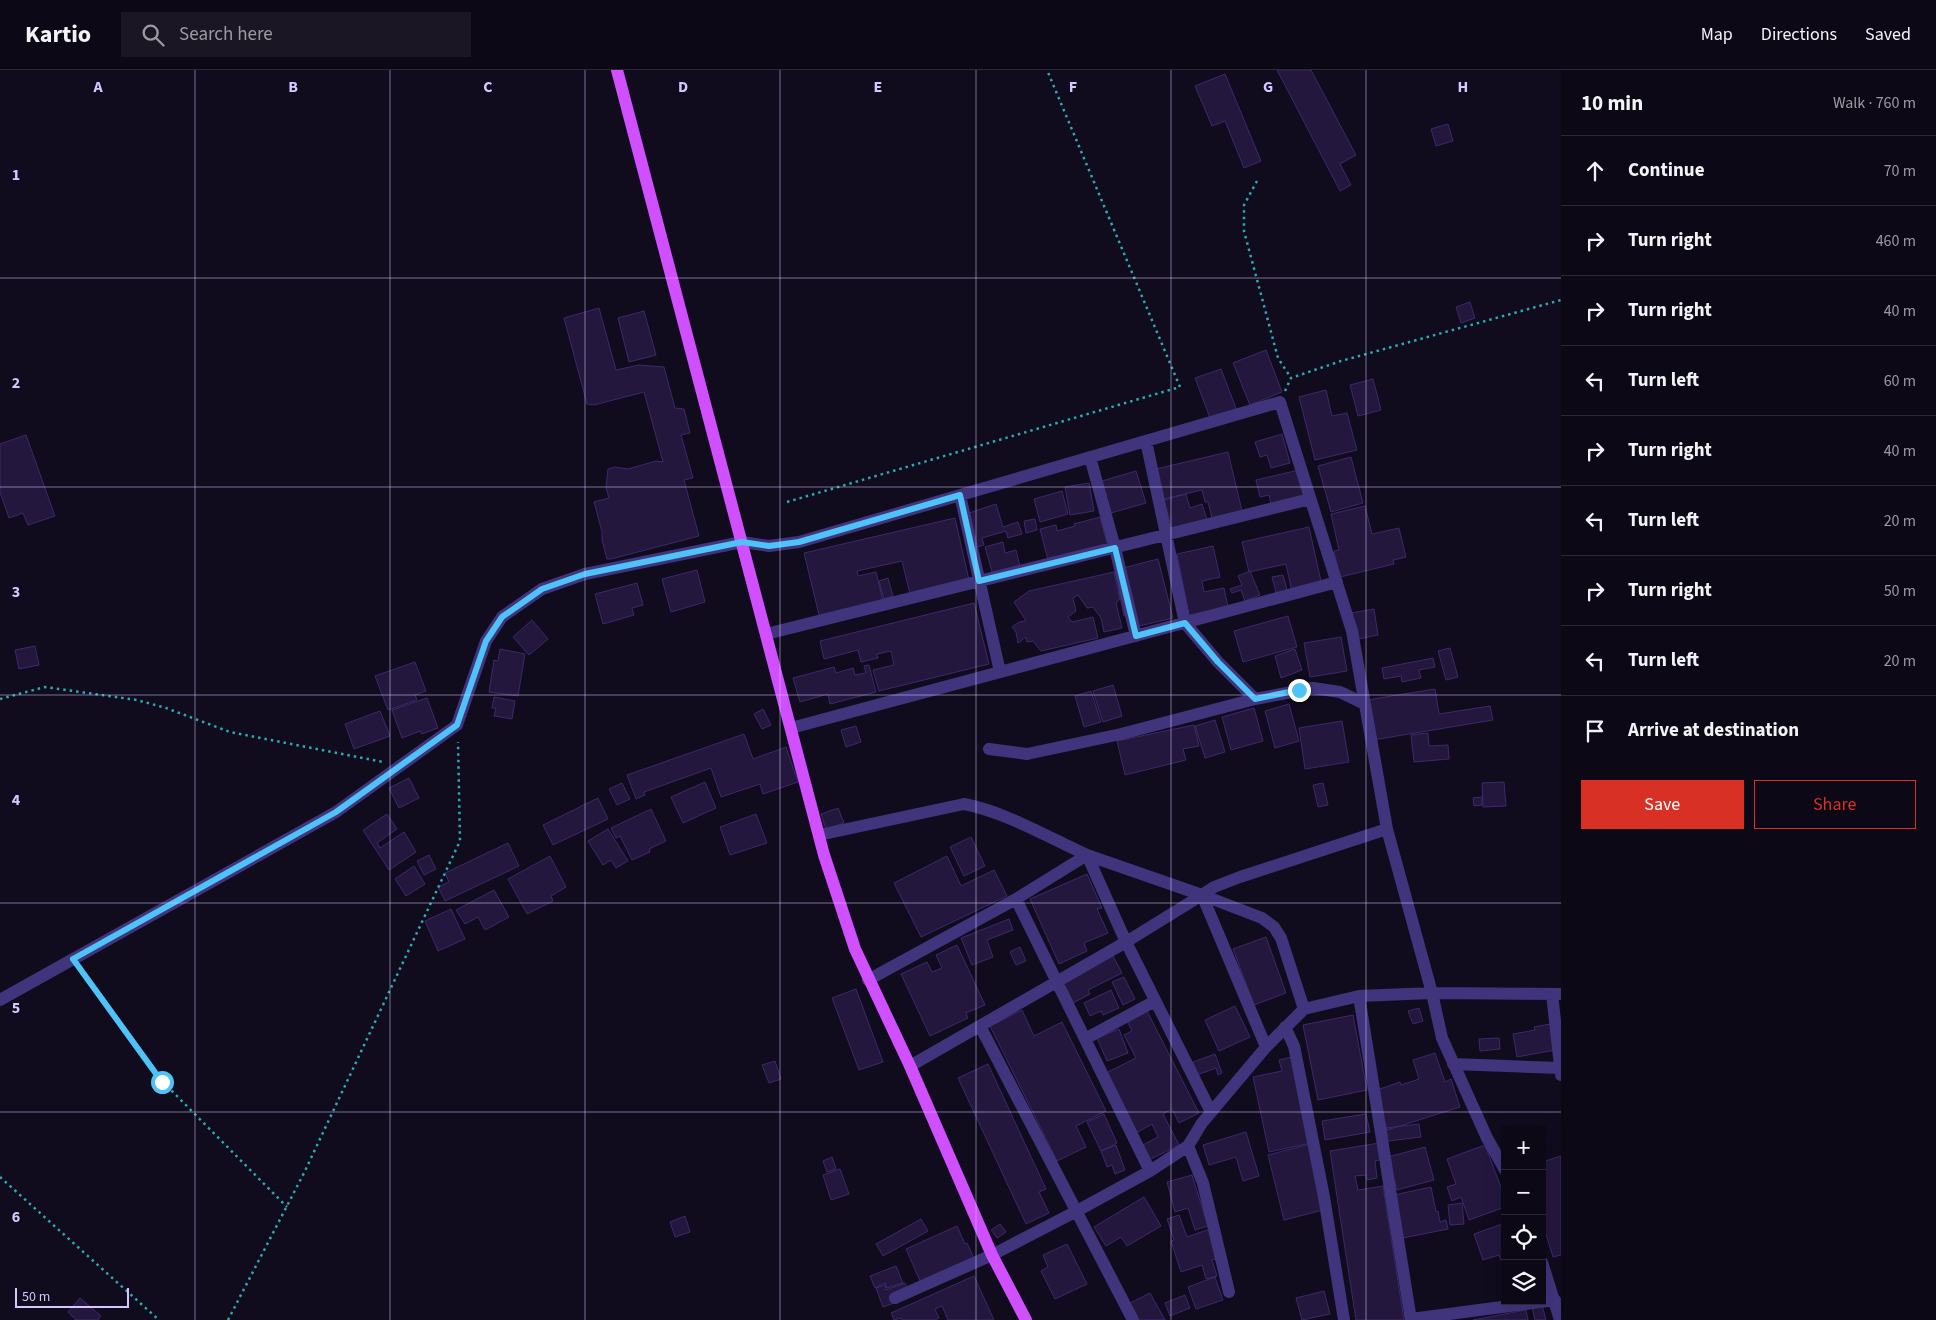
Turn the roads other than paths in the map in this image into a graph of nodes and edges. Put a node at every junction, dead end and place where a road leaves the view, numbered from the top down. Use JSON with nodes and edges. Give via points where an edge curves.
{"nodes":[{"id":1,"x":617,"y":70,"type":"edge"},
{"id":2,"x":1146,"y":441,"type":"junction"},
{"id":3,"x":1090,"y":457,"type":"junction"},
{"id":4,"x":960,"y":495,"type":"junction"},
{"id":5,"x":1310,"y":499,"type":"junction"},
{"id":6,"x":1166,"y":535,"type":"junction"},
{"id":7,"x":742,"y":542,"type":"junction"},
{"id":8,"x":1115,"y":548,"type":"junction"},
{"id":9,"x":979,"y":581,"type":"junction"},
{"id":10,"x":1337,"y":582,"type":"junction"},
{"id":11,"x":1185,"y":623,"type":"junction"},
{"id":12,"x":766,"y":634,"type":"junction"},
{"id":13,"x":1136,"y":636,"type":"junction"},
{"id":14,"x":1000,"y":672,"type":"junction"},
{"id":15,"x":1255,"y":699,"type":"junction"},
{"id":16,"x":1365,"y":704,"type":"junction"},
{"id":17,"x":791,"y":728,"type":"junction"},
{"id":18,"x":989,"y":749,"type":"dead end"},
{"id":19,"x":1388,"y":829,"type":"junction"},
{"id":20,"x":819,"y":835,"type":"junction"},
{"id":21,"x":1087,"y":856,"type":"junction"},
{"id":22,"x":1202,"y":895,"type":"junction"},
{"id":23,"x":1016,"y":899,"type":"junction"},
{"id":24,"x":1126,"y":942,"type":"junction"},
{"id":25,"x":868,"y":980,"type":"junction"},
{"id":26,"x":1056,"y":982,"type":"junction"},
{"id":27,"x":1432,"y":993,"type":"junction"},
{"id":28,"x":1557,"y":994,"type":"edge"},
{"id":29,"x":1359,"y":996,"type":"junction"},
{"id":30,"x":0,"y":1000,"type":"edge"},
{"id":31,"x":1155,"y":1001,"type":"junction"},
{"id":32,"x":1304,"y":1008,"type":"junction"},
{"id":33,"x":980,"y":1026,"type":"junction"},
{"id":34,"x":1285,"y":1027,"type":"junction"},
{"id":35,"x":1085,"y":1039,"type":"junction"},
{"id":36,"x":1266,"y":1047,"type":"junction"},
{"id":37,"x":1453,"y":1064,"type":"junction"},
{"id":38,"x":910,"y":1066,"type":"junction"},
{"id":39,"x":1560,"y":1070,"type":"edge"},
{"id":40,"x":1211,"y":1112,"type":"junction"},
{"id":41,"x":1188,"y":1146,"type":"junction"},
{"id":42,"x":1501,"y":1163,"type":"edge"},
{"id":43,"x":1150,"y":1171,"type":"junction"},
{"id":44,"x":1076,"y":1212,"type":"junction"},
{"id":45,"x":992,"y":1255,"type":"junction"},
{"id":46,"x":1546,"y":1274,"type":"edge"},
{"id":47,"x":1229,"y":1292,"type":"dead end"},
{"id":48,"x":894,"y":1298,"type":"dead end"},
{"id":49,"x":1555,"y":1300,"type":"junction"},
{"id":50,"x":1411,"y":1319,"type":"edge"},
{"id":51,"x":1026,"y":1320,"type":"edge"},
{"id":52,"x":1133,"y":1320,"type":"edge"},
{"id":53,"x":1344,"y":1320,"type":"edge"},
{"id":54,"x":1560,"y":1320,"type":"edge"}],
"edges":[{"from":1,"to":7,"type":"main road"},
{"from":2,"to":3,"type":"street"},
{"from":2,"to":5,"type":"street","via":[[1280,402]]},
{"from":2,"to":6,"type":"street"},
{"from":3,"to":4,"type":"street"},
{"from":3,"to":8,"type":"street"},
{"from":4,"to":7,"type":"street","via":[[799,542],[769,546]]},
{"from":4,"to":9,"type":"street"},
{"from":5,"to":6,"type":"street"},
{"from":5,"to":10,"type":"street"},
{"from":6,"to":8,"type":"street"},
{"from":6,"to":11,"type":"street"},
{"from":7,"to":12,"type":"main road"},
{"from":7,"to":30,"type":"street","via":[[585,574],[542,589],[502,617],[486,641],[457,725],[336,812]]},
{"from":8,"to":9,"type":"street"},
{"from":8,"to":13,"type":"street"},
{"from":9,"to":12,"type":"street"},
{"from":9,"to":14,"type":"street"},
{"from":10,"to":11,"type":"street"},
{"from":10,"to":16,"type":"street","via":[[1352,631]]},
{"from":11,"to":13,"type":"street"},
{"from":11,"to":15,"type":"street"},
{"from":12,"to":17,"type":"main road"},
{"from":13,"to":14,"type":"street"},
{"from":14,"to":17,"type":"street"},
{"from":15,"to":16,"type":"street","via":[[1313,688],[1340,692]]},
{"from":15,"to":18,"type":"street","via":[[1121,734],[1027,754]]},
{"from":16,"to":19,"type":"street"},
{"from":17,"to":20,"type":"main road"},
{"from":19,"to":22,"type":"street","via":[[1240,877]]},
{"from":19,"to":27,"type":"street"},
{"from":20,"to":21,"type":"street","via":[[964,804],[979,806]]},
{"from":20,"to":25,"type":"main road"},
{"from":21,"to":22,"type":"street"},
{"from":21,"to":23,"type":"street"},
{"from":21,"to":24,"type":"street"},
{"from":22,"to":24,"type":"street"},
{"from":22,"to":32,"type":"street","via":[[1262,918],[1274,927],[1281,938]]},
{"from":22,"to":36,"type":"street"},
{"from":23,"to":25,"type":"street"},
{"from":23,"to":26,"type":"street"},
{"from":24,"to":26,"type":"street"},
{"from":24,"to":31,"type":"street"},
{"from":25,"to":38,"type":"main road"},
{"from":26,"to":33,"type":"street"},
{"from":26,"to":35,"type":"street"},
{"from":27,"to":28,"type":"street"},
{"from":27,"to":29,"type":"street"},
{"from":27,"to":37,"type":"street","via":[[1442,1038]]},
{"from":28,"to":39,"type":"street"},
{"from":29,"to":32,"type":"street"},
{"from":29,"to":50,"type":"street"},
{"from":31,"to":35,"type":"street"},
{"from":31,"to":40,"type":"street"},
{"from":32,"to":34,"type":"street"},
{"from":33,"to":38,"type":"street"},
{"from":33,"to":44,"type":"street"},
{"from":34,"to":36,"type":"street"},
{"from":34,"to":53,"type":"street","via":[[1294,1046]]},
{"from":35,"to":43,"type":"street"},
{"from":36,"to":40,"type":"street"},
{"from":37,"to":39,"type":"street"},
{"from":37,"to":42,"type":"street"},
{"from":38,"to":45,"type":"main road"},
{"from":40,"to":41,"type":"street"},
{"from":41,"to":43,"type":"street"},
{"from":41,"to":47,"type":"street","via":[[1203,1183]]},
{"from":43,"to":44,"type":"street"},
{"from":44,"to":45,"type":"street"},
{"from":44,"to":52,"type":"street"},
{"from":45,"to":48,"type":"street"},
{"from":45,"to":51,"type":"main road"},
{"from":46,"to":49,"type":"street"},
{"from":49,"to":50,"type":"street"},
{"from":49,"to":54,"type":"street"}]}
